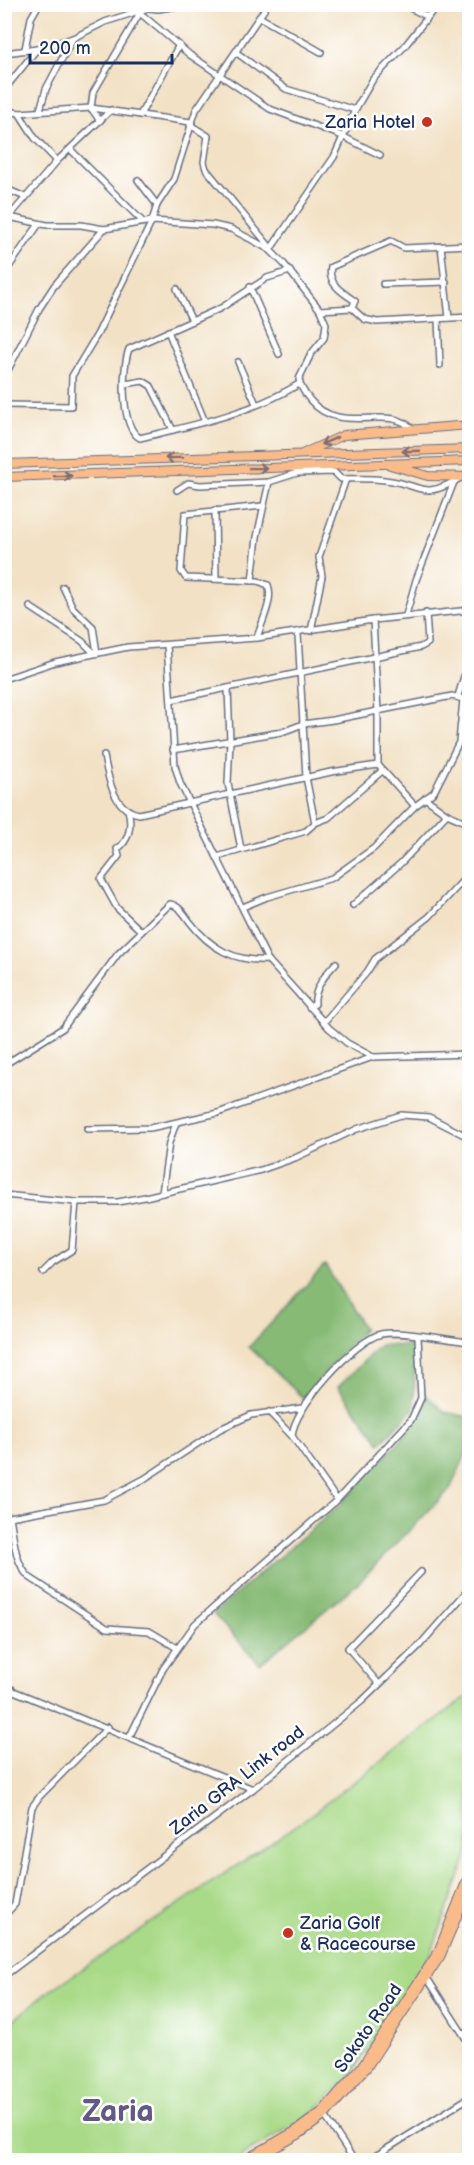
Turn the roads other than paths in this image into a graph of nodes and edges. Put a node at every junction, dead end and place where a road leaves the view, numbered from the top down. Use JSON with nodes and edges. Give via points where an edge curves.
{"nodes":[{"id":1,"x":39,"y":4,"type":"edge"},
{"id":2,"x":116,"y":4,"type":"edge"},
{"id":3,"x":191,"y":4,"type":"edge"},
{"id":4,"x":268,"y":4,"type":"edge"},
{"id":5,"x":402,"y":4,"type":"edge"},
{"id":6,"x":438,"y":4,"type":"edge"},
{"id":7,"x":148,"y":9,"type":"junction"},
{"id":8,"x":140,"y":12,"type":"junction"},
{"id":9,"x":428,"y":17,"type":"junction"},
{"id":10,"x":261,"y":18,"type":"junction"},
{"id":11,"x":73,"y":38,"type":"junction"},
{"id":12,"x":179,"y":45,"type":"junction"},
{"id":13,"x":25,"y":49,"type":"junction"},
{"id":14,"x":37,"y":49,"type":"junction"},
{"id":15,"x":321,"y":52,"type":"dead end"},
{"id":16,"x":4,"y":53,"type":"edge"},
{"id":17,"x":237,"y":53,"type":"junction"},
{"id":18,"x":212,"y":69,"type":"junction"},
{"id":19,"x":220,"y":75,"type":"junction"},
{"id":20,"x":213,"y":84,"type":"junction"},
{"id":21,"x":4,"y":90,"type":"edge"},
{"id":22,"x":91,"y":108,"type":"junction"},
{"id":23,"x":4,"y":110,"type":"edge"},
{"id":24,"x":40,"y":110,"type":"junction"},
{"id":25,"x":111,"y":110,"type":"junction"},
{"id":26,"x":355,"y":110,"type":"junction"},
{"id":27,"x":19,"y":113,"type":"junction"},
{"id":28,"x":140,"y":115,"type":"junction"},
{"id":29,"x":100,"y":121,"type":"junction"},
{"id":30,"x":191,"y":123,"type":"junction"},
{"id":31,"x":342,"y":136,"type":"junction"},
{"id":32,"x":71,"y":150,"type":"junction"},
{"id":33,"x":380,"y":155,"type":"dead end"},
{"id":34,"x":57,"y":161,"type":"junction"},
{"id":35,"x":138,"y":180,"type":"dead end"},
{"id":36,"x":4,"y":188,"type":"edge"},
{"id":37,"x":25,"y":197,"type":"junction"},
{"id":38,"x":157,"y":205,"type":"junction"},
{"id":39,"x":7,"y":216,"type":"edge"},
{"id":40,"x":152,"y":221,"type":"junction"},
{"id":41,"x":143,"y":222,"type":"junction"},
{"id":42,"x":39,"y":224,"type":"junction"},
{"id":43,"x":104,"y":229,"type":"junction"},
{"id":44,"x":470,"y":245,"type":"edge"},
{"id":45,"x":441,"y":246,"type":"junction"},
{"id":46,"x":270,"y":249,"type":"junction"},
{"id":47,"x":290,"y":271,"type":"junction"},
{"id":48,"x":4,"y":274,"type":"edge"},
{"id":49,"x":446,"y":282,"type":"junction"},
{"id":50,"x":383,"y":284,"type":"dead end"},
{"id":51,"x":250,"y":287,"type":"junction"},
{"id":52,"x":177,"y":289,"type":"dead end"},
{"id":53,"x":352,"y":308,"type":"junction"},
{"id":54,"x":320,"y":309,"type":"junction"},
{"id":55,"x":470,"y":317,"type":"edge"},
{"id":56,"x":449,"y":318,"type":"junction"},
{"id":57,"x":438,"y":319,"type":"junction"},
{"id":58,"x":192,"y":321,"type":"junction"},
{"id":59,"x":168,"y":331,"type":"junction"},
{"id":60,"x":279,"y":354,"type":"dead end"},
{"id":61,"x":238,"y":362,"type":"dead end"},
{"id":62,"x":440,"y":365,"type":"dead end"},
{"id":63,"x":4,"y":378,"type":"edge"},
{"id":64,"x":125,"y":384,"type":"junction"},
{"id":65,"x":299,"y":384,"type":"junction"},
{"id":66,"x":256,"y":404,"type":"junction"},
{"id":67,"x":4,"y":405,"type":"edge"},
{"id":68,"x":205,"y":422,"type":"junction"},
{"id":69,"x":470,"y":425,"type":"edge"},
{"id":70,"x":173,"y":430,"type":"junction"},
{"id":71,"x":413,"y":430,"type":"junction"},
{"id":72,"x":470,"y":449,"type":"edge"},
{"id":73,"x":438,"y":450,"type":"junction"},
{"id":74,"x":295,"y":455,"type":"junction"},
{"id":75,"x":470,"y":461,"type":"edge"},
{"id":76,"x":438,"y":462,"type":"junction"},
{"id":77,"x":4,"y":464,"type":"edge"},
{"id":78,"x":376,"y":464,"type":"junction"},
{"id":79,"x":466,"y":476,"type":"edge"},
{"id":80,"x":4,"y":477,"type":"edge"},
{"id":81,"x":346,"y":479,"type":"junction"},
{"id":82,"x":269,"y":482,"type":"junction"},
{"id":83,"x":454,"y":482,"type":"junction"},
{"id":84,"x":177,"y":489,"type":"dead end"},
{"id":85,"x":263,"y":506,"type":"junction"},
{"id":86,"x":216,"y":510,"type":"junction"},
{"id":87,"x":216,"y":579,"type":"junction"},
{"id":88,"x":252,"y":581,"type":"junction"},
{"id":89,"x":63,"y":587,"type":"dead end"},
{"id":90,"x":30,"y":607,"type":"dead end"},
{"id":91,"x":470,"y":610,"type":"edge"},
{"id":92,"x":426,"y":613,"type":"junction"},
{"id":93,"x":406,"y":615,"type":"junction"},
{"id":94,"x":373,"y":620,"type":"junction"},
{"id":95,"x":311,"y":631,"type":"junction"},
{"id":96,"x":298,"y":634,"type":"junction"},
{"id":97,"x":257,"y":638,"type":"junction"},
{"id":98,"x":167,"y":645,"type":"junction"},
{"id":99,"x":96,"y":653,"type":"junction"},
{"id":100,"x":375,"y":657,"type":"junction"},
{"id":101,"x":470,"y":657,"type":"edge"},
{"id":102,"x":300,"y":672,"type":"junction"},
{"id":103,"x":4,"y":679,"type":"edge"},
{"id":104,"x":228,"y":688,"type":"junction"},
{"id":105,"x":464,"y":699,"type":"edge"},
{"id":106,"x":171,"y":700,"type":"junction"},
{"id":107,"x":378,"y":712,"type":"junction"},
{"id":108,"x":303,"y":724,"type":"junction"},
{"id":109,"x":230,"y":741,"type":"junction"},
{"id":110,"x":174,"y":750,"type":"junction"},
{"id":111,"x":104,"y":756,"type":"dead end"},
{"id":112,"x":378,"y":765,"type":"junction"},
{"id":113,"x":382,"y":771,"type":"junction"},
{"id":114,"x":306,"y":777,"type":"junction"},
{"id":115,"x":230,"y":794,"type":"junction"},
{"id":116,"x":425,"y":798,"type":"junction"},
{"id":117,"x":190,"y":803,"type":"junction"},
{"id":118,"x":415,"y":806,"type":"junction"},
{"id":119,"x":127,"y":808,"type":"junction"},
{"id":120,"x":447,"y":814,"type":"junction"},
{"id":121,"x":315,"y":823,"type":"junction"},
{"id":122,"x":470,"y":824,"type":"edge"},
{"id":123,"x":241,"y":849,"type":"junction"},
{"id":124,"x":217,"y":857,"type":"junction"},
{"id":125,"x":470,"y":873,"type":"edge"},
{"id":126,"x":354,"y":905,"type":"dead end"},
{"id":127,"x":243,"y":907,"type":"junction"},
{"id":128,"x":141,"y":931,"type":"junction"},
{"id":129,"x":268,"y":960,"type":"junction"},
{"id":130,"x":336,"y":963,"type":"dead end"},
{"id":131,"x":309,"y":1007,"type":"junction"},
{"id":132,"x":324,"y":1022,"type":"junction"},
{"id":133,"x":470,"y":1054,"type":"edge"},
{"id":134,"x":373,"y":1057,"type":"junction"},
{"id":135,"x":4,"y":1065,"type":"edge"},
{"id":136,"x":470,"y":1066,"type":"edge"},
{"id":137,"x":176,"y":1123,"type":"junction"},
{"id":138,"x":87,"y":1129,"type":"dead end"},
{"id":139,"x":468,"y":1137,"type":"edge"},
{"id":140,"x":162,"y":1193,"type":"junction"},
{"id":141,"x":4,"y":1195,"type":"edge"},
{"id":142,"x":76,"y":1202,"type":"junction"},
{"id":143,"x":43,"y":1272,"type":"dead end"},
{"id":144,"x":418,"y":1337,"type":"junction"},
{"id":145,"x":470,"y":1342,"type":"edge"},
{"id":146,"x":302,"y":1408,"type":"junction"},
{"id":147,"x":269,"y":1412,"type":"junction"},
{"id":148,"x":292,"y":1436,"type":"junction"},
{"id":149,"x":337,"y":1500,"type":"junction"},
{"id":150,"x":8,"y":1518,"type":"edge"},
{"id":151,"x":421,"y":1572,"type":"dead end"},
{"id":152,"x":470,"y":1588,"type":"edge"},
{"id":153,"x":177,"y":1648,"type":"junction"},
{"id":154,"x":379,"y":1684,"type":"junction"},
{"id":155,"x":4,"y":1687,"type":"edge"},
{"id":156,"x":12,"y":1689,"type":"junction"},
{"id":157,"x":4,"y":1712,"type":"edge"},
{"id":158,"x":108,"y":1727,"type":"junction"},
{"id":159,"x":130,"y":1736,"type":"junction"},
{"id":160,"x":253,"y":1789,"type":"junction"},
{"id":161,"x":470,"y":1871,"type":"edge"},
{"id":162,"x":470,"y":1887,"type":"edge"},
{"id":163,"x":4,"y":1916,"type":"edge"},
{"id":164,"x":4,"y":1976,"type":"edge"},
{"id":165,"x":427,"y":1978,"type":"junction"},
{"id":166,"x":470,"y":2045,"type":"edge"},
{"id":167,"x":470,"y":2097,"type":"edge"},
{"id":168,"x":325,"y":2116,"type":"junction"},
{"id":169,"x":243,"y":2160,"type":"edge"},
{"id":170,"x":254,"y":2160,"type":"edge"},
{"id":171,"x":354,"y":2160,"type":"edge"},
{"id":172,"x":369,"y":2160,"type":"edge"}],
"edges":[{"from":1,"to":13,"type":"street","via":[[31,18]]},
{"from":2,"to":7,"type":"street"},
{"from":3,"to":7,"type":"street"},
{"from":4,"to":10,"type":"street"},
{"from":5,"to":9,"type":"street"},
{"from":6,"to":9,"type":"street"},
{"from":7,"to":8,"type":"street"},
{"from":8,"to":11,"type":"street","via":[[105,22]]},
{"from":8,"to":12,"type":"street"},
{"from":8,"to":22,"type":"street","via":[[93,93]]},
{"from":9,"to":26,"type":"street","via":[[396,57],[378,72]]},
{"from":10,"to":15,"type":"street"},
{"from":10,"to":17,"type":"street"},
{"from":11,"to":14,"type":"street"},
{"from":11,"to":24,"type":"street","via":[[46,88]]},
{"from":12,"to":18,"type":"street"},
{"from":12,"to":28,"type":"street"},
{"from":13,"to":14,"type":"street"},
{"from":13,"to":16,"type":"street"},
{"from":14,"to":21,"type":"street"},
{"from":17,"to":19,"type":"street"},
{"from":17,"to":26,"type":"street","via":[[286,89]]},
{"from":18,"to":19,"type":"street"},
{"from":18,"to":20,"type":"street"},
{"from":19,"to":20,"type":"street"},
{"from":19,"to":31,"type":"street","via":[[280,115]]},
{"from":20,"to":30,"type":"street"},
{"from":22,"to":24,"type":"street"},
{"from":22,"to":25,"type":"street"},
{"from":22,"to":29,"type":"street"},
{"from":23,"to":27,"type":"street"},
{"from":24,"to":27,"type":"street"},
{"from":25,"to":28,"type":"street"},
{"from":25,"to":29,"type":"street"},
{"from":26,"to":31,"type":"street"},
{"from":27,"to":34,"type":"street"},
{"from":28,"to":30,"type":"street"},
{"from":29,"to":32,"type":"street"},
{"from":30,"to":38,"type":"street","via":[[174,179]]},
{"from":30,"to":46,"type":"street","via":[[208,136],[206,169]]},
{"from":31,"to":33,"type":"street"},
{"from":31,"to":46,"type":"street","via":[[334,157]]},
{"from":32,"to":34,"type":"street"},
{"from":32,"to":41,"type":"street"},
{"from":34,"to":37,"type":"street"},
{"from":35,"to":38,"type":"street"},
{"from":36,"to":37,"type":"street"},
{"from":37,"to":39,"type":"street"},
{"from":38,"to":40,"type":"street"},
{"from":39,"to":42,"type":"street"},
{"from":40,"to":41,"type":"street"},
{"from":40,"to":46,"type":"street","via":[[231,229]]},
{"from":40,"to":67,"type":"street","via":[[98,333],[72,376],[71,406]]},
{"from":41,"to":43,"type":"street"},
{"from":42,"to":43,"type":"street"},
{"from":42,"to":48,"type":"street"},
{"from":43,"to":63,"type":"street","via":[[54,286]]},
{"from":44,"to":45,"type":"street"},
{"from":45,"to":49,"type":"street"},
{"from":45,"to":53,"type":"street","via":[[404,248],[391,241],[331,267],[332,281],[355,302]]},
{"from":46,"to":47,"type":"street"},
{"from":47,"to":51,"type":"street"},
{"from":47,"to":54,"type":"street"},
{"from":49,"to":50,"type":"street"},
{"from":49,"to":56,"type":"street"},
{"from":51,"to":58,"type":"street","via":[[221,308]]},
{"from":51,"to":60,"type":"street"},
{"from":52,"to":58,"type":"street"},
{"from":53,"to":54,"type":"street"},
{"from":53,"to":57,"type":"street","via":[[364,319],[376,322]]},
{"from":54,"to":65,"type":"street","via":[[326,333],[300,375]]},
{"from":55,"to":56,"type":"street"},
{"from":56,"to":57,"type":"street"},
{"from":57,"to":62,"type":"street"},
{"from":58,"to":59,"type":"street"},
{"from":59,"to":64,"type":"street","via":[[129,349]]},
{"from":59,"to":68,"type":"street"},
{"from":61,"to":66,"type":"street"},
{"from":64,"to":70,"type":"street","via":[[143,381],[151,386]]},
{"from":64,"to":70,"type":"street","via":[[125,406],[136,436]]},
{"from":65,"to":66,"type":"street"},
{"from":65,"to":71,"type":"street","via":[[317,408],[329,416],[386,419],[408,424]]},
{"from":66,"to":68,"type":"street"},
{"from":68,"to":70,"type":"street"},
{"from":69,"to":71,"type":"highway"},
{"from":71,"to":74,"type":"highway","one_way":true,"via":[[344,435]]},
{"from":72,"to":73,"type":"highway"},
{"from":73,"to":74,"type":"highway","one_way":true},
{"from":73,"to":76,"type":"highway"},
{"from":74,"to":77,"type":"highway","one_way":true},
{"from":75,"to":76,"type":"highway"},
{"from":76,"to":78,"type":"highway"},
{"from":78,"to":79,"type":"highway","via":[[428,476]]},
{"from":80,"to":78,"type":"highway","one_way":true},
{"from":79,"to":83,"type":"street"},
{"from":81,"to":82,"type":"street","via":[[334,472],[297,473]]},
{"from":81,"to":83,"type":"street","via":[[385,480],[424,490],[444,488]]},
{"from":81,"to":95,"type":"street","via":[[319,557],[322,576]]},
{"from":82,"to":84,"type":"street","via":[[188,483]]},
{"from":82,"to":85,"type":"street"},
{"from":83,"to":93,"type":"street"},
{"from":85,"to":86,"type":"street"},
{"from":85,"to":88,"type":"street"},
{"from":86,"to":87,"type":"street"},
{"from":86,"to":87,"type":"street","via":[[188,512],[184,516],[181,571],[186,578]]},
{"from":87,"to":88,"type":"street"},
{"from":88,"to":97,"type":"street","via":[[265,583],[270,590]]},
{"from":89,"to":99,"type":"street","via":[[73,608],[93,627]]},
{"from":90,"to":99,"type":"street"},
{"from":91,"to":92,"type":"street"},
{"from":92,"to":93,"type":"street"},
{"from":92,"to":100,"type":"street","via":[[426,645]]},
{"from":93,"to":94,"type":"street"},
{"from":94,"to":95,"type":"street"},
{"from":94,"to":100,"type":"street"},
{"from":95,"to":96,"type":"street"},
{"from":96,"to":97,"type":"street"},
{"from":96,"to":102,"type":"street"},
{"from":97,"to":98,"type":"street"},
{"from":98,"to":99,"type":"street","via":[[128,646]]},
{"from":98,"to":106,"type":"street"},
{"from":99,"to":103,"type":"street"},
{"from":100,"to":102,"type":"street"},
{"from":100,"to":107,"type":"street"},
{"from":101,"to":105,"type":"street"},
{"from":102,"to":104,"type":"street"},
{"from":102,"to":108,"type":"street"},
{"from":104,"to":106,"type":"street"},
{"from":104,"to":109,"type":"street"},
{"from":105,"to":107,"type":"street"},
{"from":105,"to":116,"type":"street","via":[[459,742],[434,792]]},
{"from":106,"to":110,"type":"street"},
{"from":107,"to":108,"type":"street"},
{"from":107,"to":112,"type":"street"},
{"from":108,"to":109,"type":"street","via":[[282,732]]},
{"from":108,"to":114,"type":"street"},
{"from":109,"to":110,"type":"street"},
{"from":109,"to":115,"type":"street"},
{"from":110,"to":117,"type":"street","via":[[180,783]]},
{"from":111,"to":119,"type":"street","via":[[111,790]]},
{"from":112,"to":113,"type":"street"},
{"from":112,"to":114,"type":"street"},
{"from":113,"to":118,"type":"street"},
{"from":113,"to":121,"type":"street","via":[[328,818]]},
{"from":114,"to":115,"type":"street"},
{"from":114,"to":121,"type":"street"},
{"from":115,"to":117,"type":"street"},
{"from":115,"to":123,"type":"street"},
{"from":116,"to":118,"type":"street"},
{"from":116,"to":120,"type":"street"},
{"from":117,"to":119,"type":"street","via":[[139,814]]},
{"from":117,"to":124,"type":"street"},
{"from":118,"to":127,"type":"street","via":[[374,848],[332,878]]},
{"from":119,"to":128,"type":"street","via":[[127,838],[117,849],[119,856],[114,865],[101,879],[117,908]]},
{"from":120,"to":122,"type":"street"},
{"from":120,"to":126,"type":"street"},
{"from":121,"to":123,"type":"street","via":[[306,831]]},
{"from":123,"to":124,"type":"street"},
{"from":124,"to":127,"type":"street"},
{"from":125,"to":132,"type":"street","via":[[422,923],[375,959]]},
{"from":127,"to":129,"type":"street"},
{"from":128,"to":129,"type":"street","via":[[165,906],[174,904],[215,948],[250,962]]},
{"from":128,"to":135,"type":"street","via":[[118,954],[63,1028]]},
{"from":129,"to":131,"type":"street"},
{"from":130,"to":131,"type":"street","via":[[322,980],[315,1004]]},
{"from":131,"to":132,"type":"street"},
{"from":132,"to":134,"type":"street","via":[[347,1043]]},
{"from":133,"to":134,"type":"street"},
{"from":134,"to":137,"type":"street","via":[[259,1100]]},
{"from":136,"to":139,"type":"street"},
{"from":137,"to":138,"type":"street","via":[[150,1128]]},
{"from":137,"to":140,"type":"street"},
{"from":139,"to":140,"type":"street","via":[[429,1117],[401,1115],[261,1170]]},
{"from":140,"to":142,"type":"street","via":[[118,1202]]},
{"from":141,"to":142,"type":"street"},
{"from":142,"to":143,"type":"street","via":[[72,1250]]},
{"from":144,"to":145,"type":"street"},
{"from":144,"to":146,"type":"street","via":[[384,1334],[368,1338]]},
{"from":144,"to":149,"type":"street","via":[[421,1398],[417,1410]]},
{"from":146,"to":147,"type":"street"},
{"from":146,"to":148,"type":"street"},
{"from":147,"to":148,"type":"street"},
{"from":147,"to":150,"type":"street","via":[[251,1415],[220,1429],[104,1500]]},
{"from":148,"to":149,"type":"street"},
{"from":149,"to":153,"type":"street","via":[[205,1613]]},
{"from":150,"to":153,"type":"street","via":[[22,1568],[29,1577],[107,1628],[149,1631]]},
{"from":151,"to":154,"type":"street","via":[[348,1648]]},
{"from":152,"to":154,"type":"street","name":"Zaria GRA Link road"},
{"from":153,"to":159,"type":"street","via":[[151,1689]]},
{"from":154,"to":160,"type":"street","name":"Zaria GRA Link road"},
{"from":155,"to":156,"type":"street"},
{"from":156,"to":157,"type":"street"},
{"from":156,"to":158,"type":"street"},
{"from":158,"to":159,"type":"street"},
{"from":158,"to":163,"type":"street","via":[[32,1807],[17,1898]]},
{"from":159,"to":160,"type":"street"},
{"from":160,"to":164,"type":"street","name":"Zaria GRA Link road"},
{"from":161,"to":169,"type":"main road","name":"Sokoto Road","via":[[437,1953],[358,2072],[311,2120]]},
{"from":162,"to":165,"type":"main road","name":"Sokoto Road","via":[[448,1944]]},
{"from":165,"to":166,"type":"street"},
{"from":165,"to":168,"type":"main road","name":"Sokoto Road","via":[[367,2068]]},
{"from":167,"to":172,"type":"street"},
{"from":168,"to":170,"type":"main road","name":"Sokoto Road"},
{"from":168,"to":171,"type":"street"}]}
